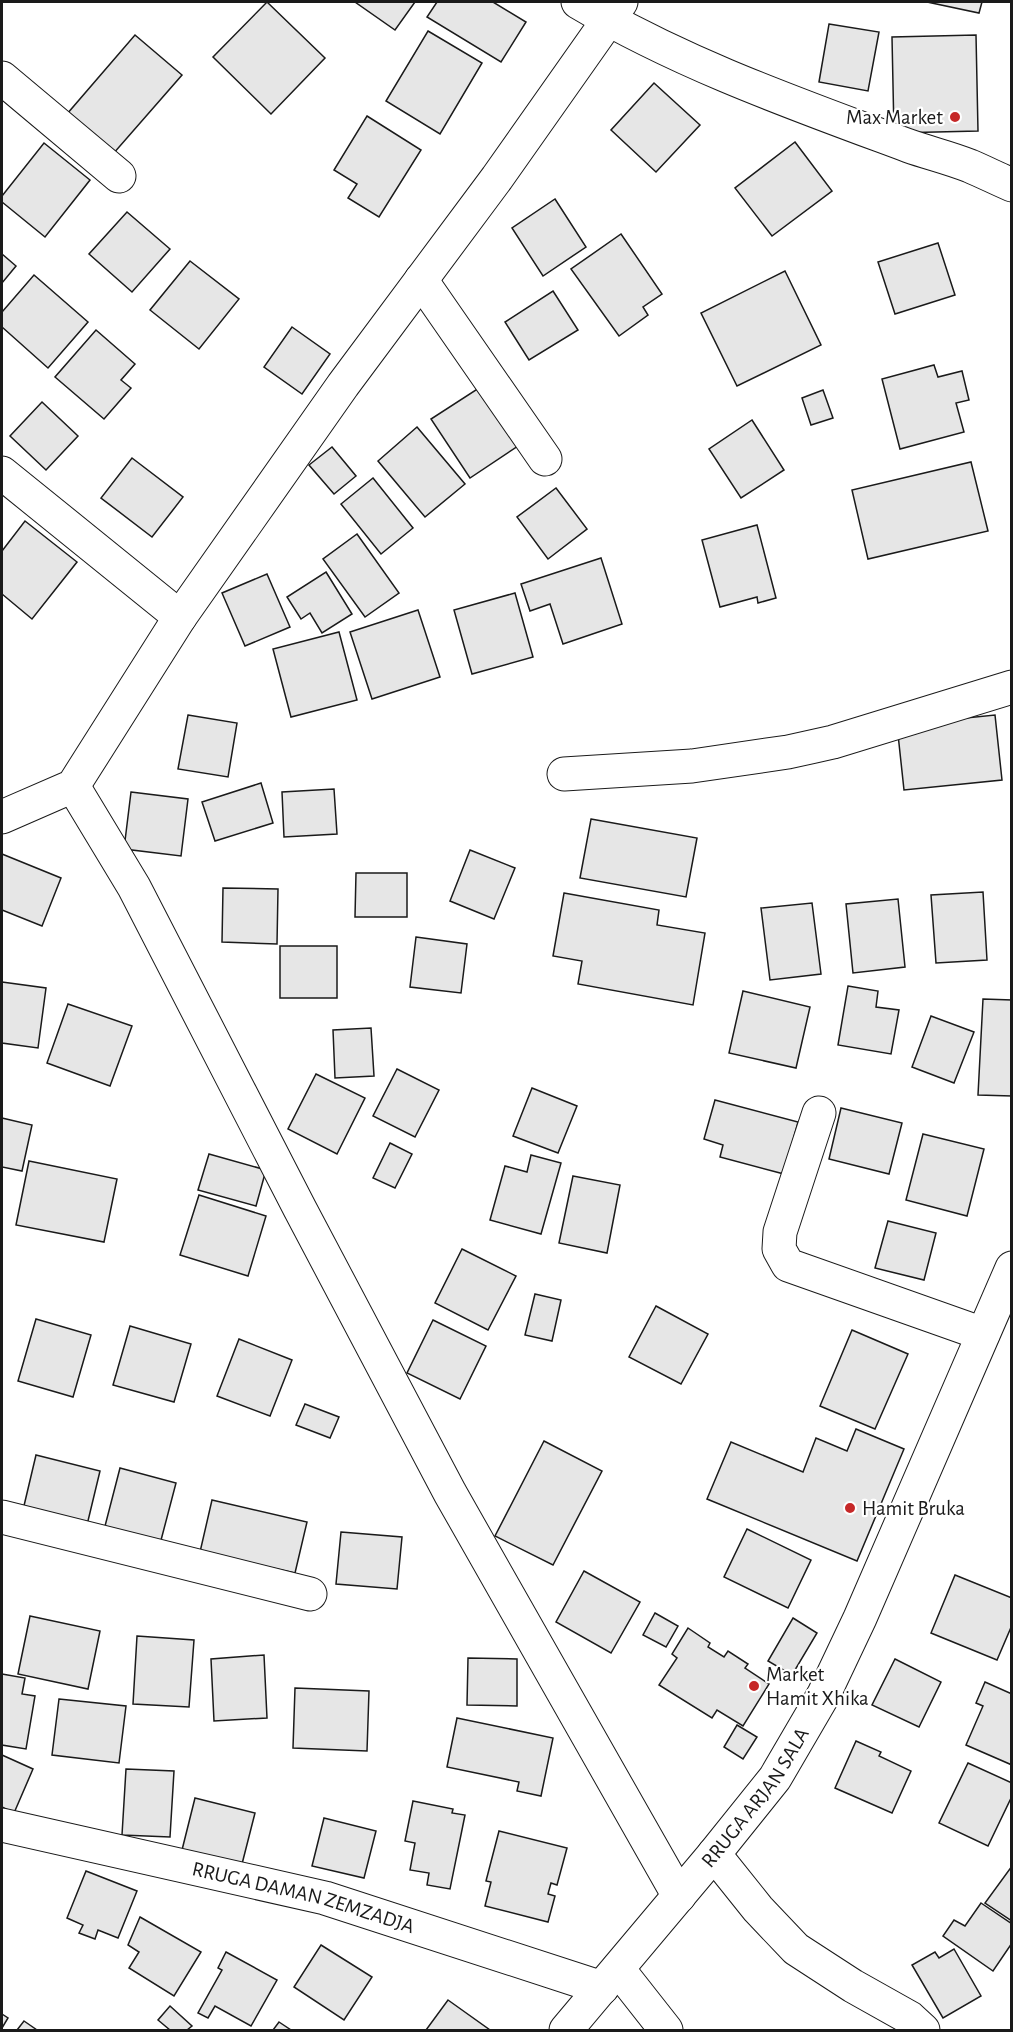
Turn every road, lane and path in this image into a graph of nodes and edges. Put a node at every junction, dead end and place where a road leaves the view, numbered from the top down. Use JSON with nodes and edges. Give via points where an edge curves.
{"nodes":[{"id":1,"x":578,"y":2,"type":"edge"},
{"id":2,"x":615,"y":11,"type":"edge"},
{"id":3,"x":2,"y":78,"type":"edge"},
{"id":4,"x":119,"y":176,"type":"dead end"},
{"id":5,"x":1011,"y":185,"type":"edge"},
{"id":6,"x":421,"y":280,"type":"junction"},
{"id":7,"x":545,"y":459,"type":"dead end"},
{"id":8,"x":2,"y":473,"type":"edge"},
{"id":9,"x":180,"y":617,"type":"junction"},
{"id":10,"x":1011,"y":687,"type":"edge"},
{"id":11,"x":564,"y":774,"type":"dead end"},
{"id":12,"x":73,"y":786,"type":"junction"},
{"id":13,"x":2,"y":817,"type":"edge"},
{"id":14,"x":819,"y":1113,"type":"dead end"},
{"id":15,"x":1011,"y":1268,"type":"edge"},
{"id":16,"x":983,"y":1334,"type":"junction"},
{"id":17,"x":2,"y":1517,"type":"edge"},
{"id":18,"x":310,"y":1594,"type":"dead end"},
{"id":19,"x":2,"y":1825,"type":"edge"},
{"id":20,"x":714,"y":1854,"type":"junction"},
{"id":21,"x":679,"y":1896,"type":"junction"},
{"id":22,"x":610,"y":1978,"type":"junction"},
{"id":23,"x":566,"y":2031,"type":"edge"},
{"id":24,"x":666,"y":2031,"type":"edge"},
{"id":25,"x":923,"y":2031,"type":"edge"}],
"edges":[{"from":1,"to":2,"type":"street"},
{"from":2,"to":5,"type":"street","via":[[677,54],[762,91],[970,166]]},
{"from":2,"to":6,"type":"street"},
{"from":3,"to":4,"type":"street"},
{"from":6,"to":7,"type":"street"},
{"from":6,"to":9,"type":"street"},
{"from":8,"to":9,"type":"street"},
{"from":9,"to":12,"type":"street"},
{"from":10,"to":11,"type":"street","via":[[788,752],[692,766]]},
{"from":12,"to":13,"type":"street"},
{"from":12,"to":21,"type":"street","via":[[134,887],[450,1493]]},
{"from":14,"to":16,"type":"street","via":[[780,1232],[779,1250],[788,1265]]},
{"from":15,"to":16,"type":"street","name":"RRUGA ARJAN SALA"},
{"from":16,"to":20,"type":"street","name":"RRUGA ARJAN SALA","via":[[824,1694],[775,1778]]},
{"from":17,"to":18,"type":"street"},
{"from":19,"to":22,"type":"street","name":"RRUGA DAMAN ZEMZADJA","via":[[325,1898]]},
{"from":20,"to":21,"type":"street","name":"RRUGA ARJAN SALA"},
{"from":20,"to":25,"type":"street","via":[[796,1949],[910,2018]]},
{"from":21,"to":22,"type":"street","name":"RRUGA ARJAN SALA"},
{"from":22,"to":23,"type":"street","name":"RRUGA ARJAN SALA"},
{"from":22,"to":24,"type":"street"}]}
